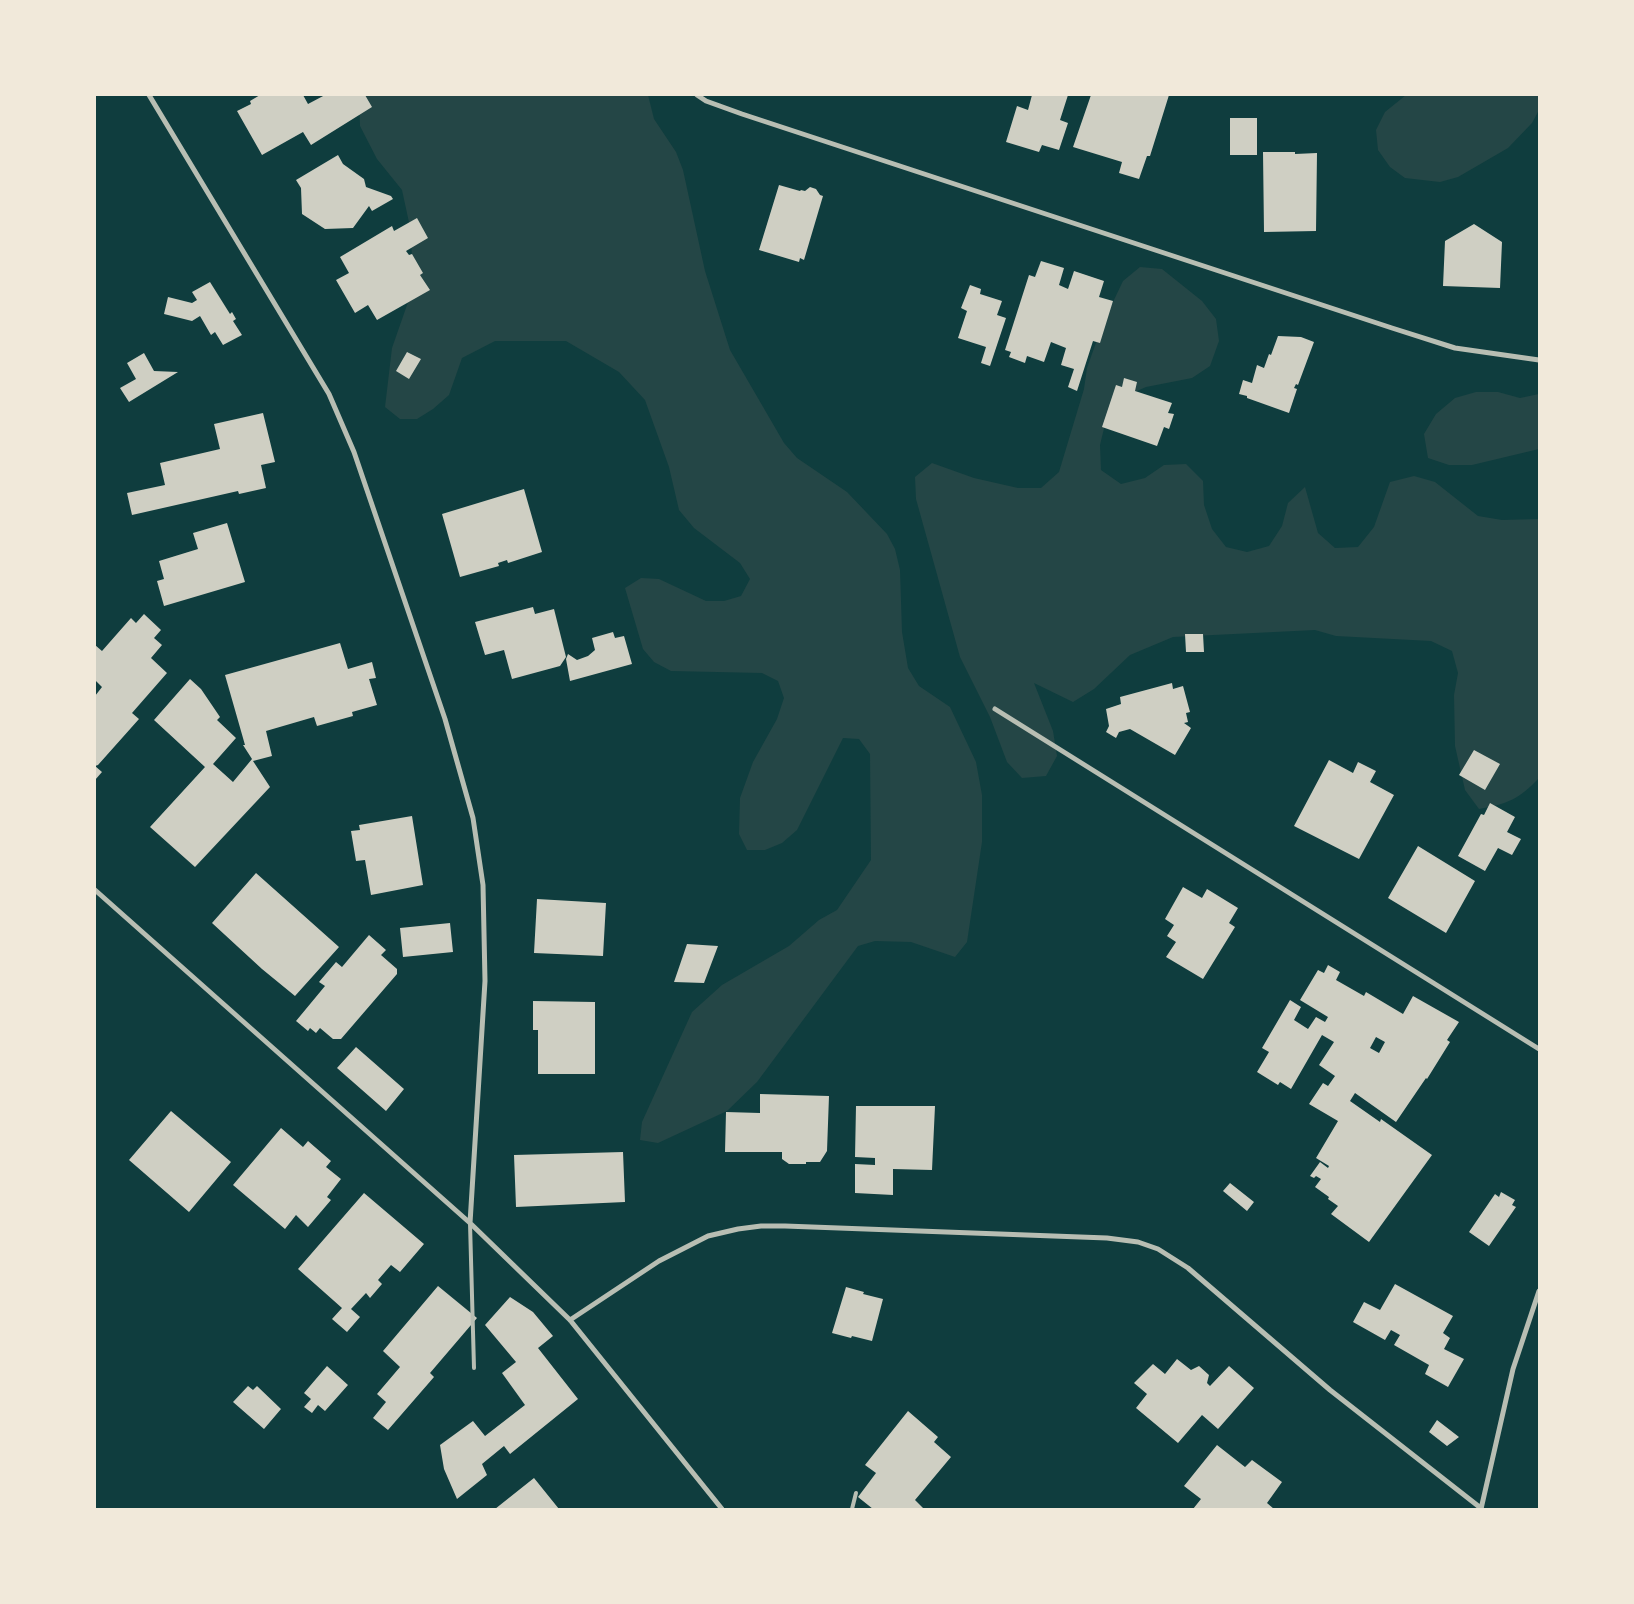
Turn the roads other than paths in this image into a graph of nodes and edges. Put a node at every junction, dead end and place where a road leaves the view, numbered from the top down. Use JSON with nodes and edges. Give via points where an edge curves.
{"nodes":[{"id":1,"x":149,"y":95,"type":"edge"},
{"id":2,"x":697,"y":95,"type":"edge"},
{"id":3,"x":1539,"y":360,"type":"edge"},
{"id":4,"x":995,"y":709,"type":"dead end"},
{"id":5,"x":95,"y":890,"type":"edge"},
{"id":6,"x":1539,"y":1049,"type":"edge"},
{"id":7,"x":470,"y":1223,"type":"junction"},
{"id":8,"x":1539,"y":1291,"type":"edge"},
{"id":9,"x":570,"y":1320,"type":"junction"},
{"id":10,"x":474,"y":1368,"type":"dead end"},
{"id":11,"x":856,"y":1493,"type":"dead end"},
{"id":12,"x":722,"y":1509,"type":"edge"},
{"id":13,"x":852,"y":1509,"type":"edge"},
{"id":14,"x":1482,"y":1509,"type":"edge"}],
"edges":[{"from":1,"to":7,"type":"street","via":[[330,394],[354,452],[446,719],[473,818],[483,885],[486,981]]},
{"from":2,"to":3,"type":"street","via":[[742,114],[1455,348]]},
{"from":4,"to":6,"type":"street"},
{"from":5,"to":7,"type":"street"},
{"from":7,"to":9,"type":"street"},
{"from":7,"to":10,"type":"lane"},
{"from":8,"to":14,"type":"street","via":[[1513,1369]]},
{"from":9,"to":12,"type":"street"},
{"from":9,"to":14,"type":"street","via":[[659,1261],[708,1236],[738,1229],[785,1226],[1107,1238],[1138,1242],[1158,1249],[1188,1268],[1330,1390]]},
{"from":11,"to":13,"type":"lane"}]}
